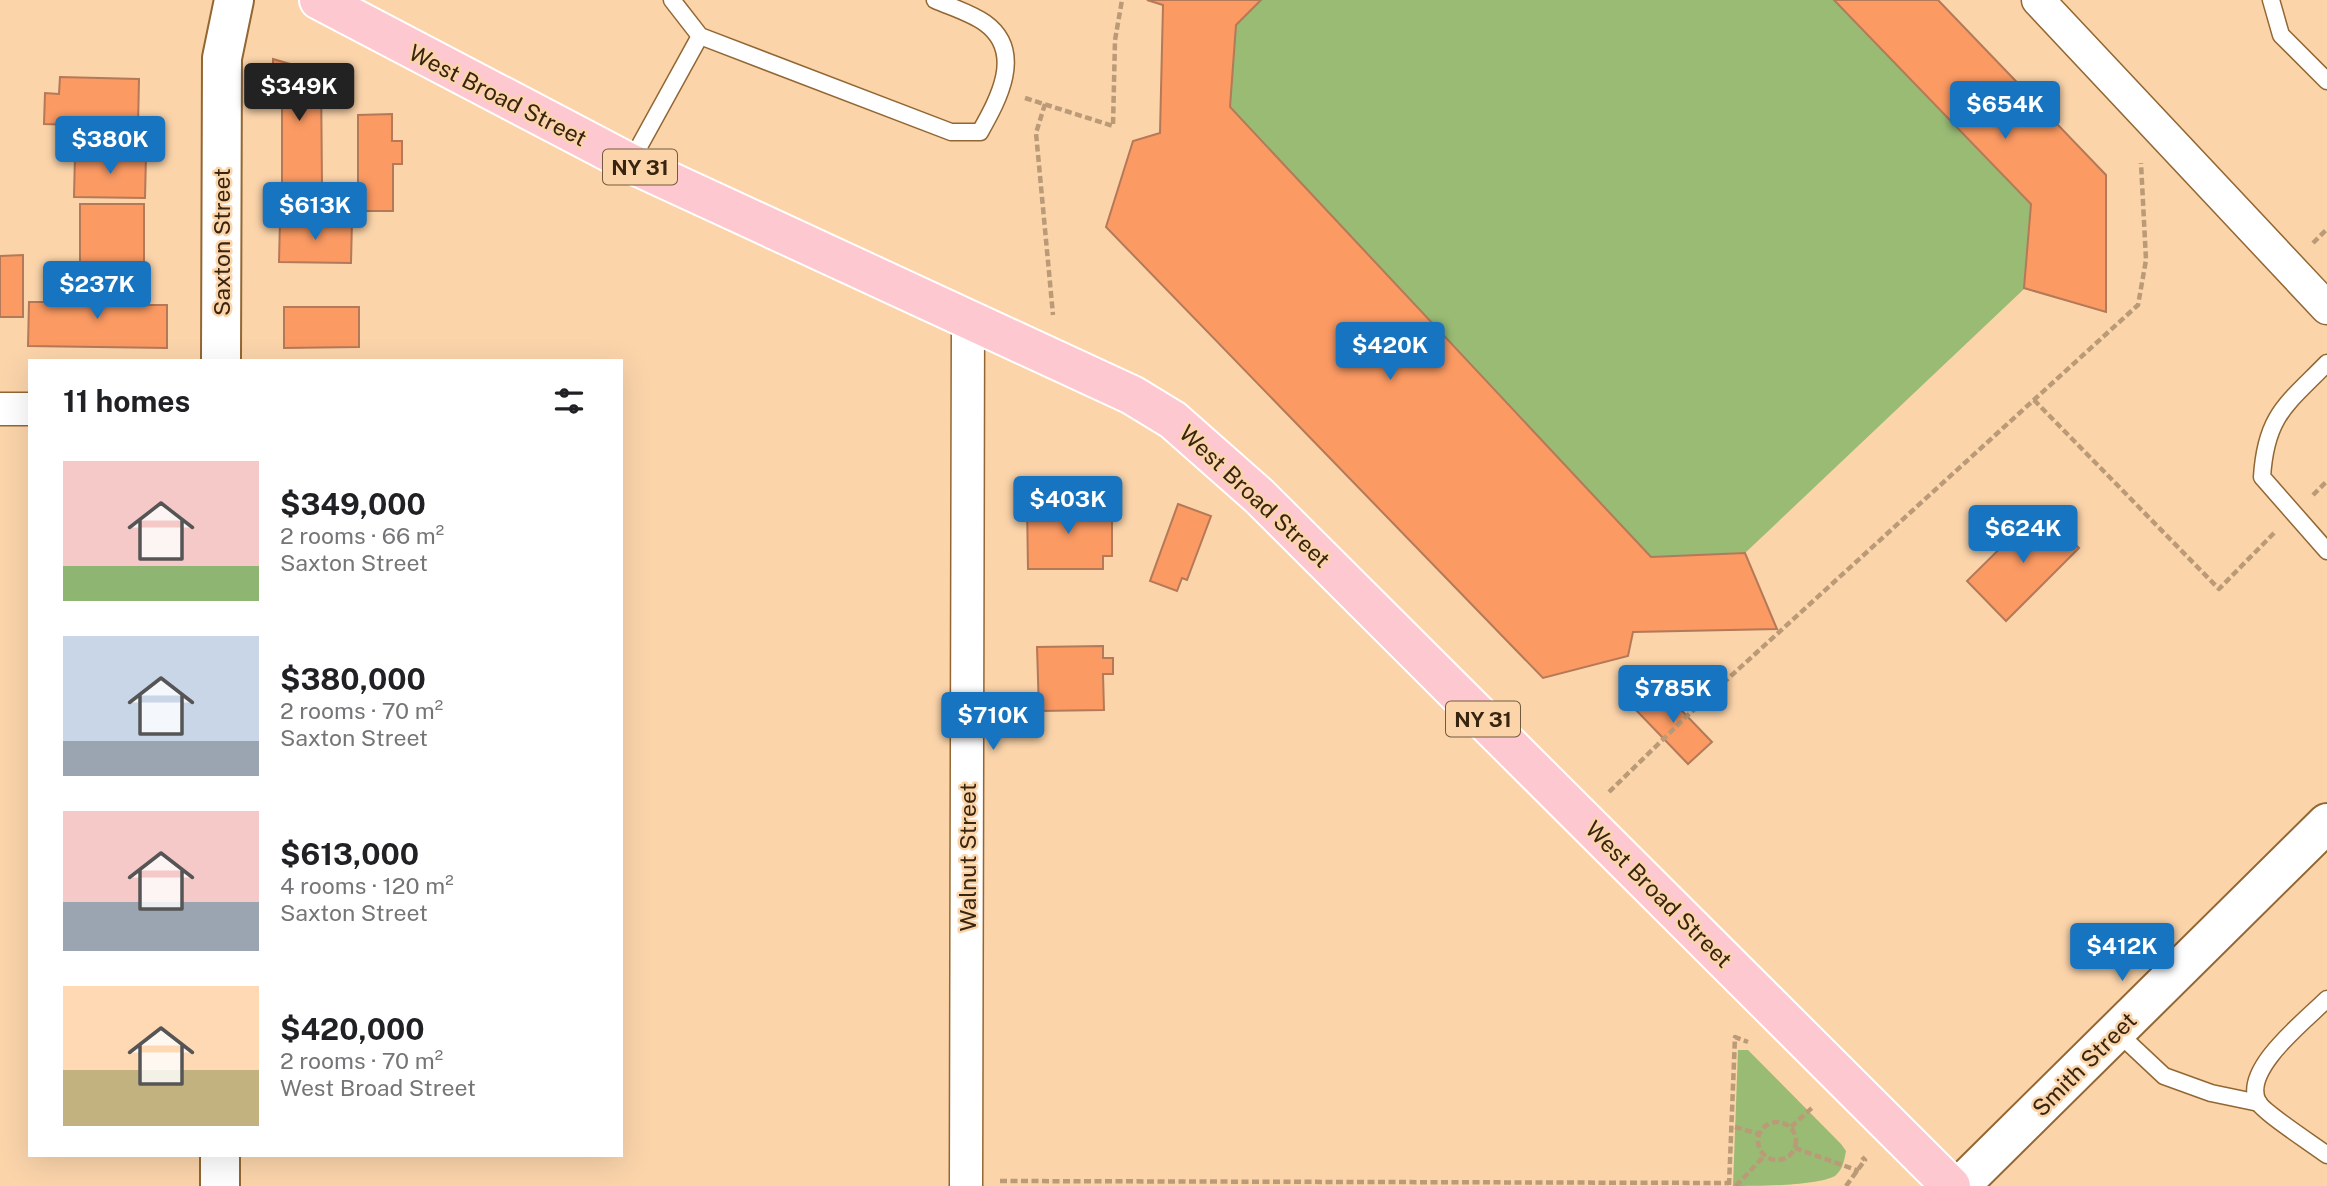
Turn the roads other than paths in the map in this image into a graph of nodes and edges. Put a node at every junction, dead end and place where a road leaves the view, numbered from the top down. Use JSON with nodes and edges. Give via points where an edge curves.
{"nodes":[{"id":1,"x":234,"y":0,"type":"edge"},
{"id":2,"x":319,"y":0,"type":"edge"},
{"id":3,"x":672,"y":0,"type":"edge"},
{"id":4,"x":935,"y":0,"type":"edge"},
{"id":5,"x":2038,"y":0,"type":"edge"},
{"id":6,"x":2271,"y":0,"type":"edge"},
{"id":7,"x":700,"y":36,"type":"junction"},
{"id":8,"x":2327,"y":81,"type":"edge"},
{"id":9,"x":630,"y":163,"type":"junction"},
{"id":10,"x":2327,"y":308,"type":"edge"},
{"id":11,"x":968,"y":318,"type":"junction"},
{"id":12,"x":221,"y":359,"type":"edge"},
{"id":13,"x":2327,"y":363,"type":"edge"},
{"id":14,"x":0,"y":409,"type":"edge"},
{"id":15,"x":28,"y":409,"type":"edge"},
{"id":16,"x":2327,"y":551,"type":"edge"},
{"id":17,"x":2327,"y":824,"type":"edge"},
{"id":18,"x":2327,"y":999,"type":"edge"},
{"id":19,"x":2116,"y":1031,"type":"junction"},
{"id":20,"x":2259,"y":1103,"type":"junction"},
{"id":21,"x":2327,"y":1155,"type":"edge"},
{"id":22,"x":220,"y":1157,"type":"edge"},
{"id":23,"x":220,"y":1186,"type":"edge"},
{"id":24,"x":966,"y":1186,"type":"edge"},
{"id":25,"x":1951,"y":1186,"type":"edge"},
{"id":26,"x":1960,"y":1186,"type":"edge"}],
"edges":[{"from":1,"to":12,"type":"street","name":"Saxton Street","via":[[222,58]]},
{"from":2,"to":9,"type":"main road","name":"West Broad Street","number":"NY 31"},
{"from":3,"to":7,"type":"lane"},
{"from":4,"to":7,"type":"lane","via":[[986,23],[1000,39],[1005,76],[1000,96],[980,132],[951,132]]},
{"from":5,"to":10,"type":"street"},
{"from":6,"to":8,"type":"lane","via":[[2281,34]]},
{"from":7,"to":9,"type":"lane"},
{"from":9,"to":11,"type":"main road","name":"West Broad Street","number":"NY 31"},
{"from":11,"to":24,"type":"street","name":"Walnut Street"},
{"from":11,"to":25,"type":"main road","name":"West Broad Street","number":"NY 31","via":[[1132,395],[1173,420],[1214,454]]},
{"from":13,"to":16,"type":"lane","via":[[2275,417],[2264,451],[2262,477]]},
{"from":14,"to":15,"type":"street"},
{"from":17,"to":19,"type":"street","name":"Smith Street"},
{"from":18,"to":20,"type":"lane","via":[[2263,1063],[2254,1086]]},
{"from":19,"to":20,"type":"lane","via":[[2164,1076],[2211,1093]]},
{"from":19,"to":26,"type":"street","name":"Smith Street"},
{"from":20,"to":21,"type":"lane"},
{"from":22,"to":23,"type":"street"}]}
